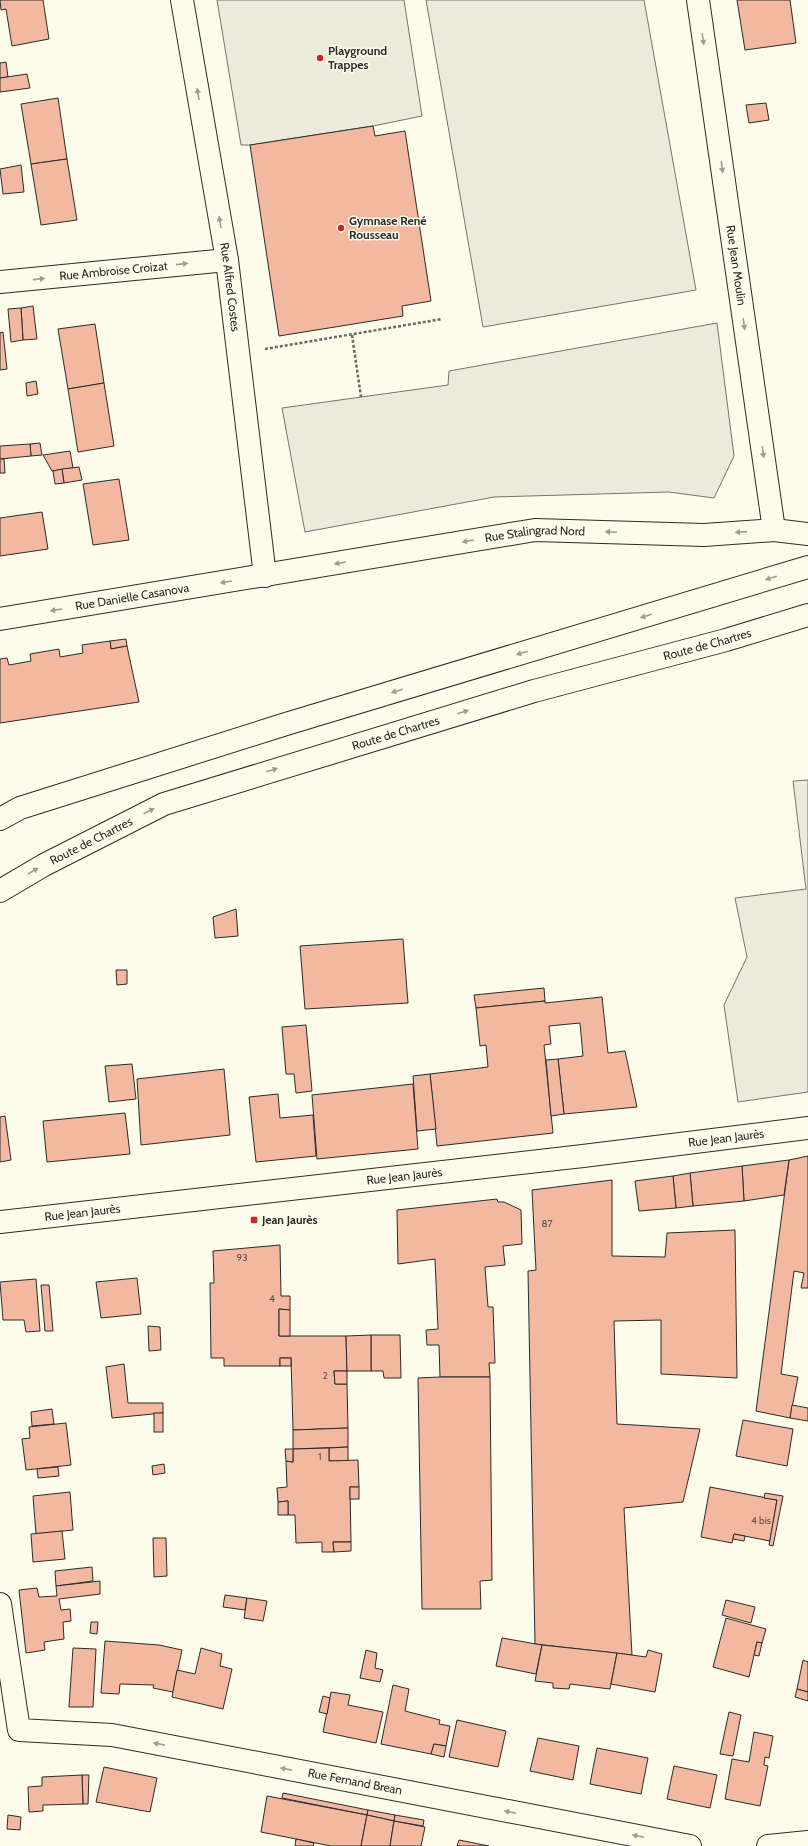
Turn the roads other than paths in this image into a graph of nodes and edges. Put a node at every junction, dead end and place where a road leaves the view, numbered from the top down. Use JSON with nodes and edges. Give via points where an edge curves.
{"nodes":[{"id":1,"x":182,"y":0,"type":"edge"},
{"id":2,"x":698,"y":0,"type":"edge"},
{"id":3,"x":227,"y":260,"type":"junction"},
{"id":4,"x":0,"y":282,"type":"edge"},
{"id":5,"x":774,"y":530,"type":"junction"},
{"id":6,"x":808,"y":534,"type":"edge"},
{"id":7,"x":808,"y":567,"type":"edge"},
{"id":8,"x":264,"y":576,"type":"junction"},
{"id":9,"x":808,"y":615,"type":"edge"},
{"id":10,"x":0,"y":619,"type":"edge"},
{"id":11,"x":0,"y":819,"type":"edge"},
{"id":12,"x":0,"y":891,"type":"edge"},
{"id":13,"x":808,"y":1128,"type":"edge"},
{"id":14,"x":0,"y":1222,"type":"edge"},
{"id":15,"x":0,"y":1604,"type":"edge"},
{"id":16,"x":808,"y":1842,"type":"edge"},
{"id":17,"x":690,"y":1846,"type":"edge"},
{"id":18,"x":768,"y":1846,"type":"edge"}],
"edges":[{"from":3,"to":1,"type":"street","name":"Rue Alfred Costes","one_way":true},
{"from":2,"to":5,"type":"street","name":"Rue Jean Moulin","one_way":true},
{"from":4,"to":3,"type":"street","name":"Rue Ambroise Croizat","one_way":true},
{"from":3,"to":8,"type":"street","name":"Rue Alfred Costes"},
{"from":5,"to":6,"type":"street","name":"Rue Stalingrad Nord"},
{"from":5,"to":8,"type":"street","name":"Rue Stalingrad Nord","one_way":true,"via":[[704,535],[535,530]]},
{"from":7,"to":11,"type":"street","one_way":true,"via":[[149,767],[20,808]]},
{"from":8,"to":10,"type":"street","name":"Rue Danielle Casanova","one_way":true},
{"from":12,"to":9,"type":"street","name":"Route de Chartres","one_way":true,"via":[[44,865],[164,804],[534,691],[726,640]]},
{"from":13,"to":14,"type":"street","name":"Rue Jean Jaurès"},
{"from":17,"to":15,"type":"street","name":"Rue Fernand Brean","one_way":true,"via":[[112,1735],[19,1730]]},
{"from":16,"to":18,"type":"street"}]}
